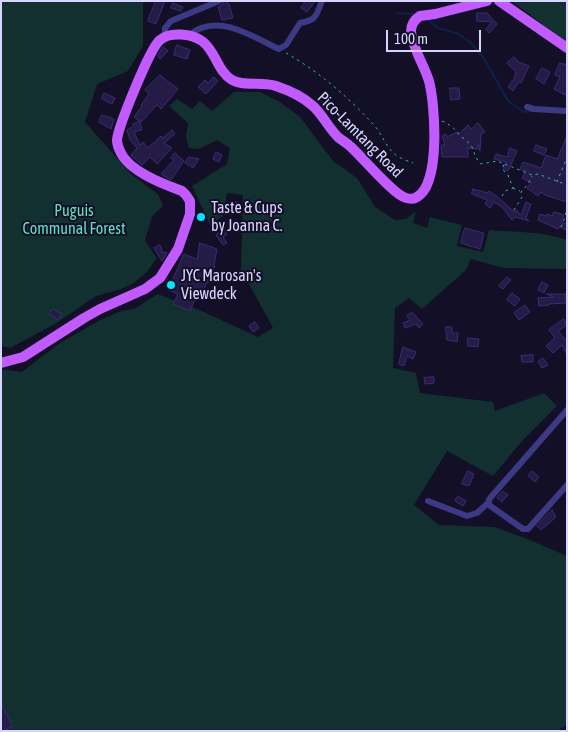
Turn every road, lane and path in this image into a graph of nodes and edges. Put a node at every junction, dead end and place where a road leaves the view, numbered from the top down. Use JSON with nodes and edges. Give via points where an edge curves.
{"nodes":[{"id":1,"x":219,"y":1,"type":"edge"},
{"id":2,"x":322,"y":1,"type":"edge"},
{"id":3,"x":487,"y":1,"type":"edge"},
{"id":4,"x":499,"y":1,"type":"edge"},
{"id":5,"x":165,"y":36,"type":"junction"},
{"id":6,"x":189,"y":36,"type":"junction"},
{"id":7,"x":567,"y":48,"type":"edge"},
{"id":8,"x":279,"y":49,"type":"junction"},
{"id":9,"x":527,"y":106,"type":"dead end"},
{"id":10,"x":567,"y":111,"type":"edge"},
{"id":11,"x":434,"y":119,"type":"junction"},
{"id":12,"x":567,"y":157,"type":"edge"},
{"id":13,"x":504,"y":163,"type":"junction"},
{"id":14,"x":566,"y":163,"type":"edge"},
{"id":15,"x":414,"y":164,"type":"dead end"},
{"id":16,"x":532,"y":175,"type":"junction"},
{"id":17,"x":557,"y":182,"type":"junction"},
{"id":18,"x":567,"y":186,"type":"edge"},
{"id":19,"x":513,"y":188,"type":"junction"},
{"id":20,"x":521,"y":192,"type":"junction"},
{"id":21,"x":502,"y":196,"type":"dead end"},
{"id":22,"x":514,"y":210,"type":"dead end"},
{"id":23,"x":567,"y":210,"type":"edge"},
{"id":24,"x":561,"y":227,"type":"dead end"},
{"id":25,"x":1,"y":363,"type":"edge"},
{"id":26,"x":567,"y":410,"type":"edge"},
{"id":27,"x":567,"y":485,"type":"edge"},
{"id":28,"x":428,"y":501,"type":"dead end"},
{"id":29,"x":488,"y":503,"type":"junction"}],
"edges":[{"from":1,"to":5,"type":"street","via":[[171,21],[165,28]]},
{"from":2,"to":8,"type":"street","via":[[316,17],[300,23],[286,45]]},
{"from":3,"to":11,"type":"main road","name":"Pico-Lamtang Road","via":[[420,16],[412,24],[413,42],[429,82]]},
{"from":4,"to":7,"type":"main road"},
{"from":5,"to":6,"type":"main road","name":"Pico-Lamtang Road"},
{"from":5,"to":25,"type":"main road","via":[[158,41],[139,79],[117,141],[126,162],[139,172],[182,191],[190,201],[190,214],[178,249],[160,278],[145,289],[100,309],[23,357]]},
{"from":6,"to":8,"type":"street","via":[[196,29],[220,24]]},
{"from":6,"to":11,"type":"main road","name":"Pico-Lamtang Road","via":[[209,46],[223,71],[234,81],[276,86],[312,106],[338,137],[407,199],[419,196],[430,176]]},
{"from":8,"to":15,"type":"path","via":[[307,65],[336,89],[375,125],[397,156]]},
{"from":9,"to":10,"type":"street"},
{"from":11,"to":13,"type":"path","via":[[454,126],[472,147],[474,157],[481,164]]},
{"from":12,"to":14,"type":"path"},
{"from":13,"to":16,"type":"path"},
{"from":13,"to":19,"type":"path","via":[[502,169]]},
{"from":14,"to":17,"type":"path"},
{"from":16,"to":17,"type":"path","via":[[538,174]]},
{"from":16,"to":20,"type":"path"},
{"from":17,"to":18,"type":"path"},
{"from":19,"to":20,"type":"path"},
{"from":19,"to":21,"type":"path"},
{"from":20,"to":22,"type":"path","via":[[522,197]]},
{"from":23,"to":24,"type":"path"},
{"from":26,"to":29,"type":"street"},
{"from":27,"to":29,"type":"street","via":[[528,529],[496,512]]},
{"from":28,"to":29,"type":"street","via":[[467,516],[477,513]]}]}
